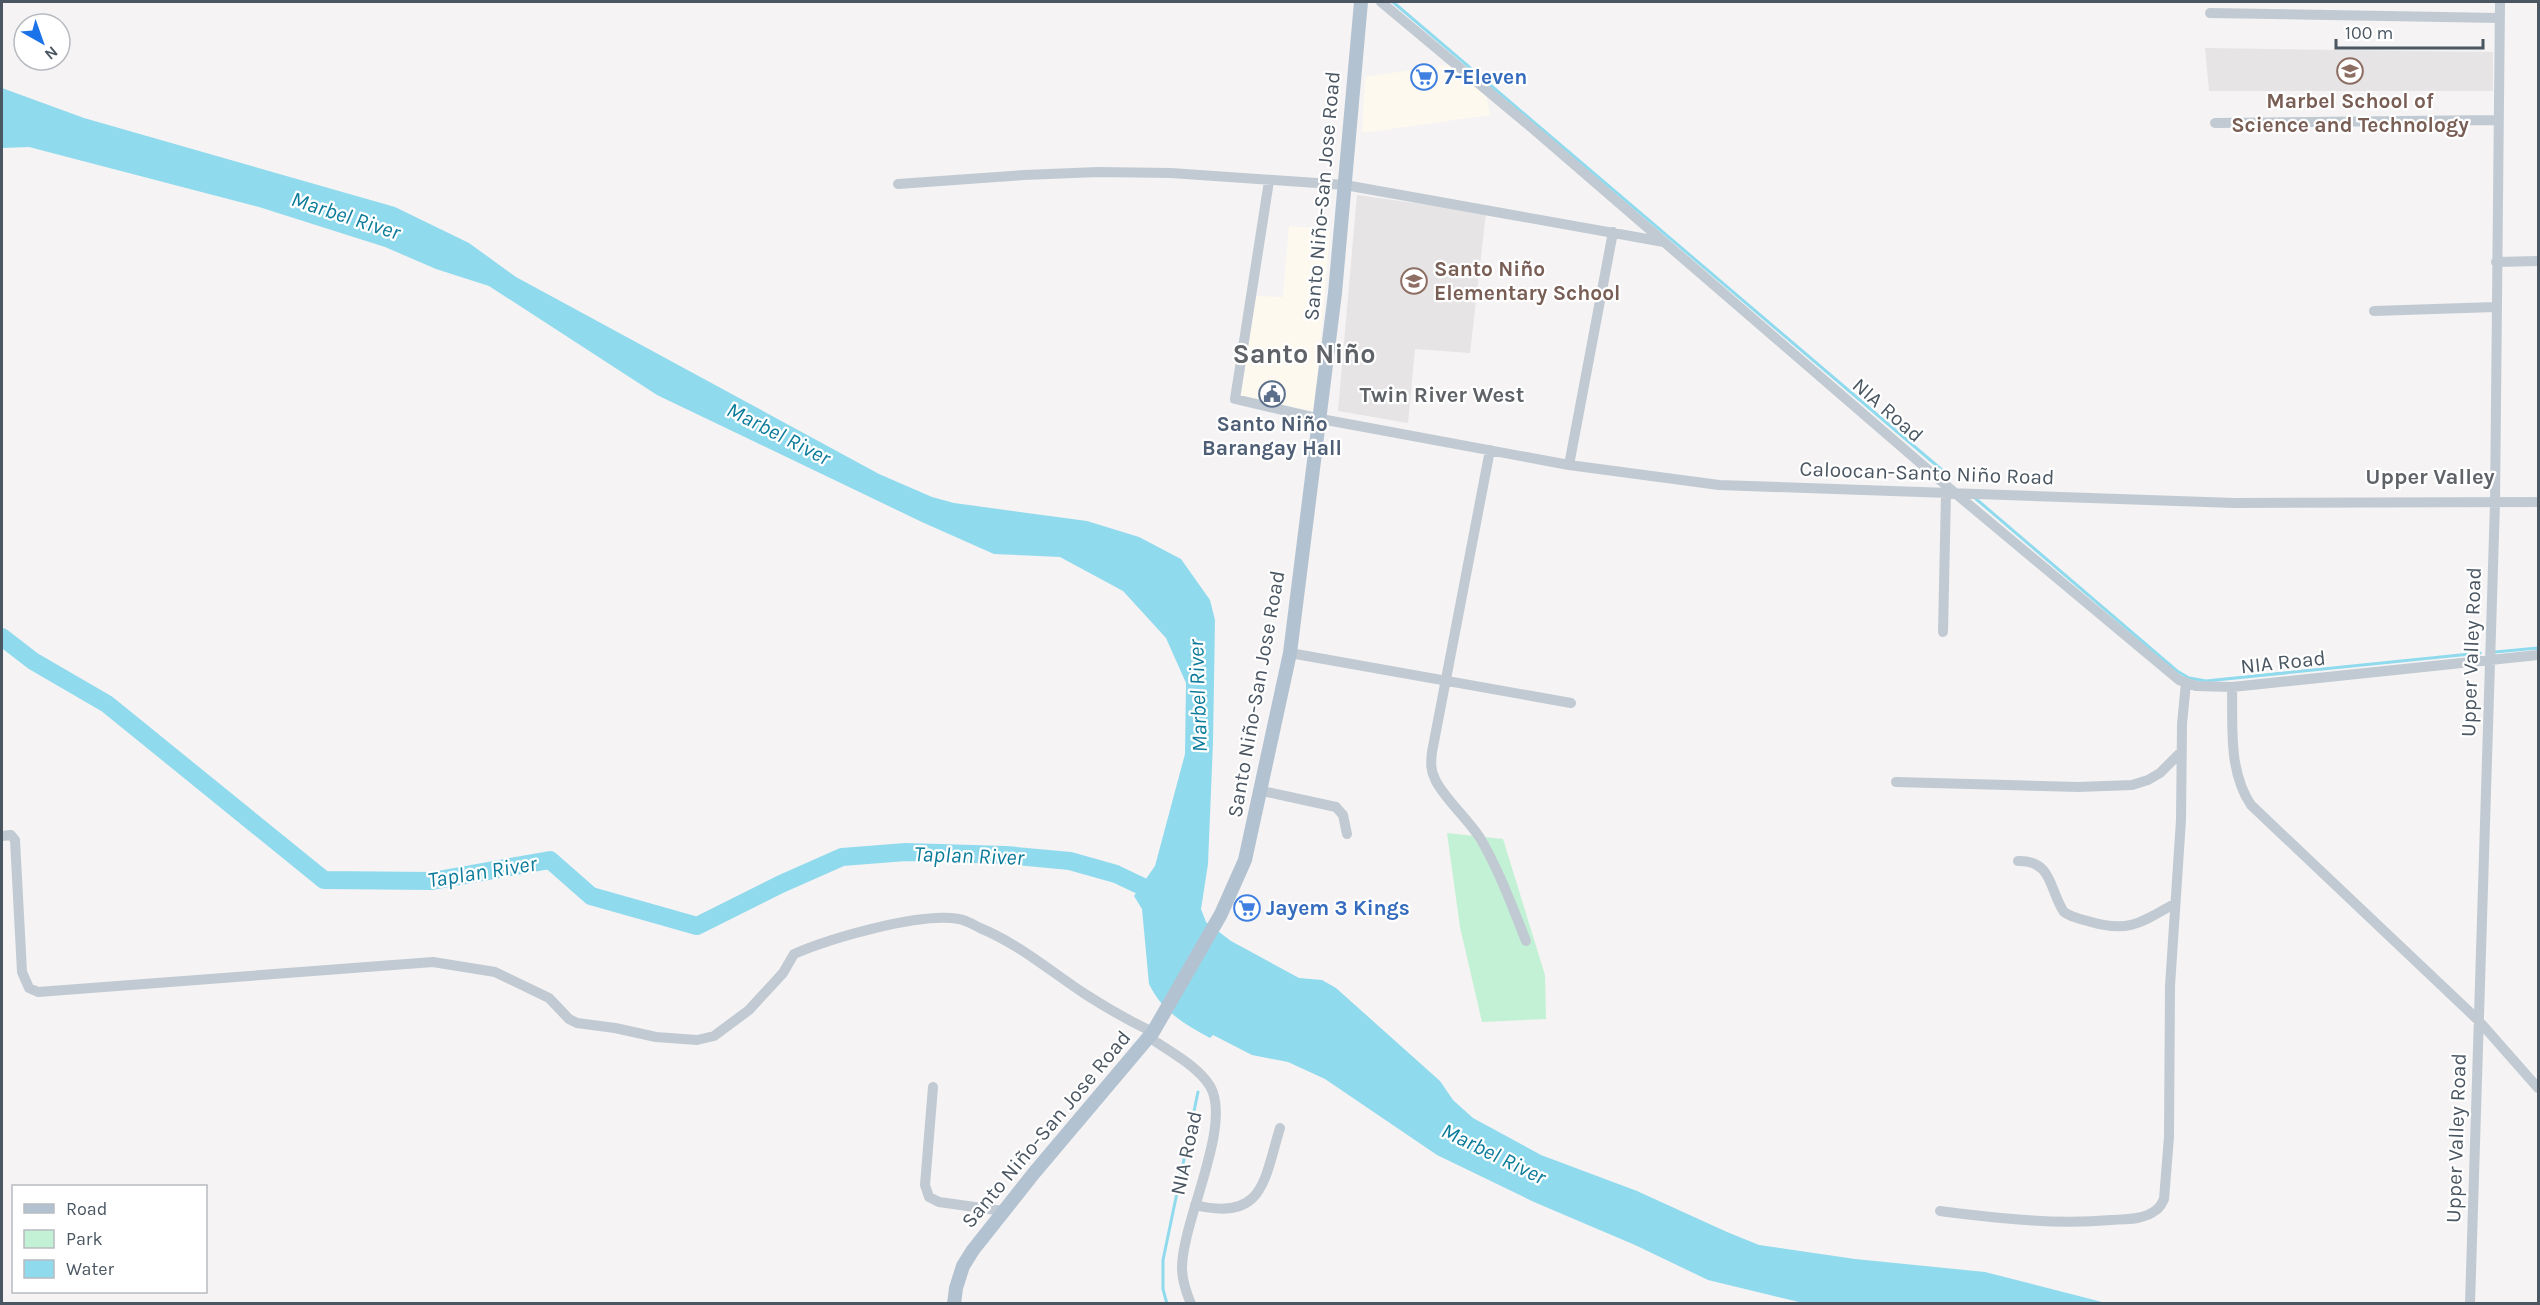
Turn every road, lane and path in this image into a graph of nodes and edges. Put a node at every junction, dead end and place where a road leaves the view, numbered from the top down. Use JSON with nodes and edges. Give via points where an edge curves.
{"nodes":[{"id":1,"x":1361,"y":2,"type":"edge"},
{"id":2,"x":1382,"y":2,"type":"edge"},
{"id":3,"x":2500,"y":2,"type":"edge"},
{"id":4,"x":2210,"y":13,"type":"dead end"},
{"id":5,"x":2499,"y":18,"type":"junction"},
{"id":6,"x":2497,"y":120,"type":"junction"},
{"id":7,"x":2215,"y":123,"type":"dead end"},
{"id":8,"x":1269,"y":181,"type":"junction"},
{"id":9,"x":898,"y":184,"type":"dead end"},
{"id":10,"x":1345,"y":185,"type":"junction"},
{"id":11,"x":1612,"y":232,"type":"junction"},
{"id":12,"x":1664,"y":242,"type":"junction"},
{"id":13,"x":2538,"y":261,"type":"edge"},
{"id":14,"x":2496,"y":262,"type":"junction"},
{"id":15,"x":2495,"y":307,"type":"junction"},
{"id":16,"x":2374,"y":311,"type":"dead end"},
{"id":17,"x":1321,"y":418,"type":"junction"},
{"id":18,"x":1490,"y":450,"type":"junction"},
{"id":19,"x":1569,"y":465,"type":"junction"},
{"id":20,"x":1950,"y":493,"type":"junction"},
{"id":21,"x":2538,"y":502,"type":"edge"},
{"id":22,"x":2495,"y":503,"type":"junction"},
{"id":23,"x":1943,"y":632,"type":"dead end"},
{"id":24,"x":1290,"y":653,"type":"junction"},
{"id":25,"x":2538,"y":655,"type":"edge"},
{"id":26,"x":2490,"y":660,"type":"junction"},
{"id":27,"x":1446,"y":681,"type":"junction"},
{"id":28,"x":2186,"y":683,"type":"junction"},
{"id":29,"x":2232,"y":687,"type":"junction"},
{"id":30,"x":1571,"y":703,"type":"dead end"},
{"id":31,"x":2181,"y":751,"type":"junction"},
{"id":32,"x":1896,"y":782,"type":"dead end"},
{"id":33,"x":1262,"y":791,"type":"junction"},
{"id":34,"x":1347,"y":834,"type":"dead end"},
{"id":35,"x":2,"y":836,"type":"edge"},
{"id":36,"x":2018,"y":861,"type":"dead end"},
{"id":37,"x":2174,"y":904,"type":"junction"},
{"id":38,"x":1526,"y":940,"type":"dead end"},
{"id":39,"x":2479,"y":1021,"type":"junction"},
{"id":40,"x":1151,"y":1035,"type":"junction"},
{"id":41,"x":933,"y":1087,"type":"dead end"},
{"id":42,"x":2538,"y":1088,"type":"edge"},
{"id":43,"x":1280,"y":1128,"type":"dead end"},
{"id":44,"x":1195,"y":1205,"type":"junction"},
{"id":45,"x":1003,"y":1211,"type":"junction"},
{"id":46,"x":1940,"y":1211,"type":"dead end"},
{"id":47,"x":954,"y":1304,"type":"edge"},
{"id":48,"x":1191,"y":1304,"type":"edge"},
{"id":49,"x":2470,"y":1304,"type":"edge"}],
"edges":[{"from":1,"to":10,"type":"main road","name":"Santo Niño-San Jose Road"},
{"from":2,"to":12,"type":"street","name":"NIA Road"},
{"from":3,"to":5,"type":"street","name":"Upper Valley Road"},
{"from":4,"to":5,"type":"street"},
{"from":5,"to":6,"type":"street","name":"Upper Valley Road"},
{"from":6,"to":7,"type":"street"},
{"from":6,"to":14,"type":"street","name":"Upper Valley Road"},
{"from":8,"to":9,"type":"street","via":[[1098,172]]},
{"from":8,"to":10,"type":"street"},
{"from":8,"to":17,"type":"street","name":"Caloocan-Santo Niño Road","via":[[1235,399]]},
{"from":10,"to":11,"type":"street"},
{"from":10,"to":17,"type":"main road","name":"Santo Niño-San Jose Road"},
{"from":11,"to":12,"type":"street"},
{"from":11,"to":19,"type":"street"},
{"from":12,"to":20,"type":"street","name":"NIA Road"},
{"from":13,"to":14,"type":"street"},
{"from":14,"to":15,"type":"street","name":"Upper Valley Road"},
{"from":15,"to":16,"type":"street"},
{"from":15,"to":22,"type":"street","name":"Upper Valley Road"},
{"from":17,"to":18,"type":"street","name":"Caloocan-Santo Niño Road"},
{"from":17,"to":24,"type":"main road","name":"Santo Niño-San Jose Road"},
{"from":18,"to":19,"type":"street","name":"Caloocan-Santo Niño Road"},
{"from":18,"to":27,"type":"street"},
{"from":19,"to":20,"type":"street","name":"Caloocan-Santo Niño Road","via":[[1719,485]]},
{"from":20,"to":22,"type":"street","name":"Caloocan-Santo Niño Road","via":[[2235,503]]},
{"from":20,"to":23,"type":"street"},
{"from":20,"to":28,"type":"street","name":"NIA Road"},
{"from":21,"to":22,"type":"street","name":"Caloocan-Santo Niño Road"},
{"from":22,"to":26,"type":"street","name":"Upper Valley Road"},
{"from":24,"to":27,"type":"street"},
{"from":24,"to":33,"type":"main road","name":"Santo Niño-San Jose Road"},
{"from":25,"to":26,"type":"street","name":"NIA Road"},
{"from":26,"to":29,"type":"street","name":"NIA Road"},
{"from":26,"to":39,"type":"street","name":"Upper Valley Road"},
{"from":27,"to":30,"type":"street"},
{"from":27,"to":38,"type":"street","via":[[1431,769],[1436,782],[1466,816],[1490,855]]},
{"from":28,"to":29,"type":"street","name":"NIA Road"},
{"from":28,"to":31,"type":"street"},
{"from":29,"to":39,"type":"street","via":[[2235,762],[2251,805]]},
{"from":31,"to":32,"type":"street","via":[[2160,773],[2132,785]]},
{"from":31,"to":37,"type":"street","via":[[2181,820]]},
{"from":33,"to":34,"type":"street","via":[[1336,807],[1343,815]]},
{"from":33,"to":40,"type":"main road","name":"Santo Niño-San Jose Road","via":[[1245,860],[1221,914]]},
{"from":35,"to":40,"type":"street","name":"NIA Road","via":[[10,835],[15,840],[22,972],[29,988],[38,992],[433,962],[495,972],[543,995],[577,1023],[697,1040],[714,1036],[749,1010],[783,973],[794,954],[838,939],[933,918],[960,919],[1028,953]]},
{"from":36,"to":37,"type":"street","via":[[2034,862],[2042,868],[2064,912],[2112,928],[2133,924]]},
{"from":37,"to":46,"type":"street","via":[[2169,1137],[2161,1205],[2156,1211],[2131,1219],[2061,1223]]},
{"from":39,"to":42,"type":"street"},
{"from":39,"to":49,"type":"street","name":"Upper Valley Road"},
{"from":40,"to":44,"type":"street","name":"NIA Road","via":[[1197,1071],[1215,1099],[1215,1126]]},
{"from":40,"to":45,"type":"main road","name":"Santo Niño-San Jose Road"},
{"from":41,"to":45,"type":"street","via":[[925,1185],[929,1197],[939,1202]]},
{"from":43,"to":44,"type":"street","via":[[1263,1186],[1253,1199],[1226,1211]]},
{"from":44,"to":48,"type":"street","name":"NIA Road","via":[[1182,1257],[1184,1288]]},
{"from":45,"to":47,"type":"main road","name":"Santo Niño-San Jose Road","via":[[963,1266]]}]}
